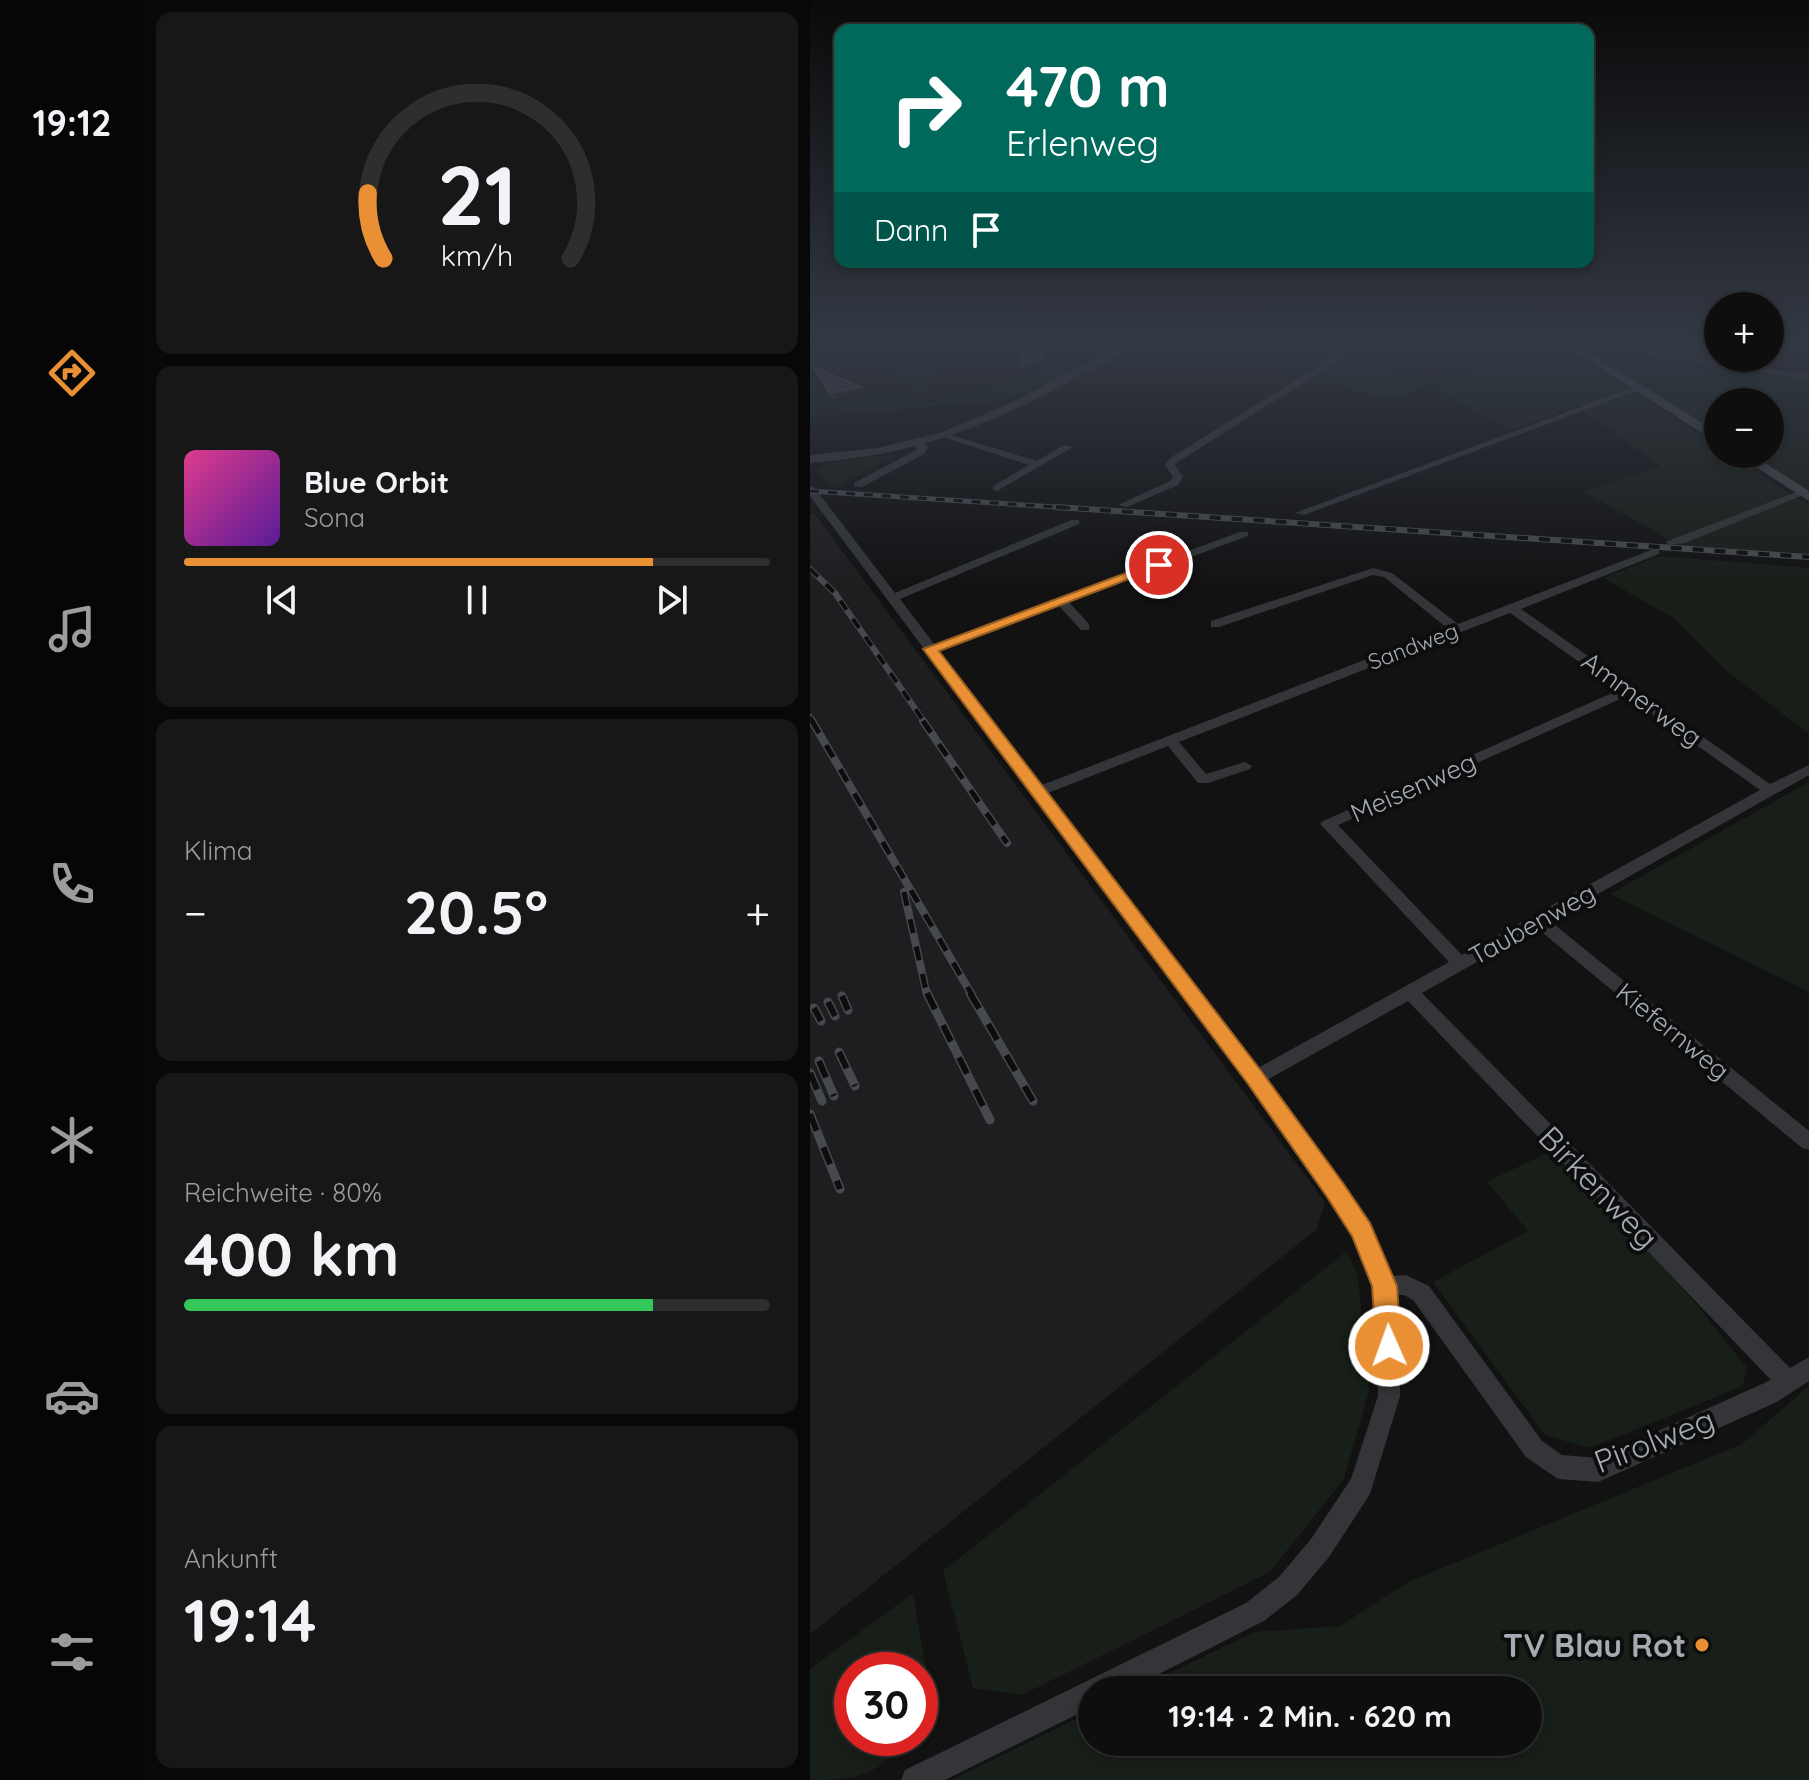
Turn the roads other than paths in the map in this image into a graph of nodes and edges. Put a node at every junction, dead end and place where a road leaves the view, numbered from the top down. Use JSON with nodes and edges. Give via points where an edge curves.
{"nodes":[{"id":1,"x":975,"y":423,"type":"edge"},
{"id":2,"x":1233,"y":423,"type":"edge"},
{"id":3,"x":1544,"y":423,"type":"edge"},
{"id":4,"x":947,"y":435,"type":"junction"},
{"id":5,"x":919,"y":443,"type":"junction"},
{"id":6,"x":1068,"y":447,"type":"dead end"},
{"id":7,"x":810,"y":459,"type":"edge"},
{"id":8,"x":1036,"y":464,"type":"junction"},
{"id":9,"x":1764,"y":468,"type":"edge"},
{"id":10,"x":858,"y":485,"type":"dead end"},
{"id":11,"x":997,"y":488,"type":"dead end"},
{"id":12,"x":810,"y":489,"type":"edge"},
{"id":13,"x":1806,"y":495,"type":"edge"},
{"id":14,"x":1123,"y":505,"type":"dead end"},
{"id":15,"x":1300,"y":513,"type":"dead end"},
{"id":16,"x":1075,"y":522,"type":"dead end"},
{"id":17,"x":1244,"y":534,"type":"dead end"},
{"id":18,"x":1671,"y":542,"type":"dead end"},
{"id":19,"x":1655,"y":552,"type":"dead end"},
{"id":20,"x":892,"y":598,"type":"junction"},
{"id":21,"x":1061,"y":601,"type":"junction"},
{"id":22,"x":1512,"y":608,"type":"junction"},
{"id":23,"x":1215,"y":624,"type":"dead end"},
{"id":24,"x":1085,"y":627,"type":"dead end"},
{"id":25,"x":1456,"y":629,"type":"junction"},
{"id":26,"x":931,"y":649,"type":"junction"},
{"id":27,"x":1630,"y":690,"type":"junction"},
{"id":28,"x":1172,"y":742,"type":"junction"},
{"id":29,"x":1245,"y":766,"type":"dead end"},
{"id":30,"x":1809,"y":769,"type":"edge"},
{"id":31,"x":1770,"y":791,"type":"junction"},
{"id":32,"x":1038,"y":792,"type":"junction"},
{"id":33,"x":1538,"y":920,"type":"junction"},
{"id":34,"x":1461,"y":964,"type":"junction"},
{"id":35,"x":1410,"y":992,"type":"junction"},
{"id":36,"x":1255,"y":1078,"type":"junction"},
{"id":37,"x":1809,"y":1142,"type":"edge"},
{"id":38,"x":1384,"y":1286,"type":"junction"},
{"id":39,"x":1809,"y":1368,"type":"edge"},
{"id":40,"x":1788,"y":1382,"type":"junction"},
{"id":41,"x":1126,"y":1676,"type":"edge"},
{"id":42,"x":1078,"y":1700,"type":"edge"},
{"id":43,"x":915,"y":1780,"type":"edge"}],
"edges":[{"from":1,"to":4,"type":"street"},
{"from":2,"to":14,"type":"street","via":[[1174,460],[1174,483]]},
{"from":3,"to":15,"type":"street"},
{"from":4,"to":5,"type":"street"},
{"from":4,"to":8,"type":"street"},
{"from":5,"to":7,"type":"street"},
{"from":5,"to":10,"type":"street","via":[[920,452]]},
{"from":6,"to":8,"type":"street"},
{"from":8,"to":11,"type":"street"},
{"from":9,"to":13,"type":"main road"},
{"from":12,"to":20,"type":"street"},
{"from":13,"to":18,"type":"street"},
{"from":16,"to":20,"type":"street"},
{"from":17,"to":21,"type":"street"},
{"from":19,"to":22,"type":"street","name":"Sandweg"},
{"from":20,"to":26,"type":"street"},
{"from":21,"to":24,"type":"street"},
{"from":21,"to":26,"type":"street"},
{"from":22,"to":25,"type":"street","name":"Sandweg"},
{"from":22,"to":27,"type":"street","name":"Ammerweg"},
{"from":23,"to":25,"type":"street","via":[[1373,571],[1388,575]]},
{"from":25,"to":28,"type":"street","name":"Sandweg"},
{"from":26,"to":32,"type":"street"},
{"from":27,"to":31,"type":"street","name":"Ammerweg"},
{"from":27,"to":34,"type":"street","name":"Meisenweg","via":[[1328,824]]},
{"from":28,"to":29,"type":"street","via":[[1203,780]]},
{"from":28,"to":32,"type":"street","name":"Sandweg"},
{"from":30,"to":31,"type":"street","name":"Taubenweg"},
{"from":31,"to":33,"type":"street","name":"Taubenweg"},
{"from":32,"to":36,"type":"street"},
{"from":33,"to":34,"type":"street","name":"Taubenweg"},
{"from":33,"to":37,"type":"street","name":"Kiefernweg"},
{"from":34,"to":35,"type":"street","name":"Taubenweg"},
{"from":35,"to":36,"type":"street","name":"Taubenweg"},
{"from":35,"to":40,"type":"street","name":"Birkenweg"},
{"from":36,"to":38,"type":"street","via":[[1362,1231]]},
{"from":38,"to":40,"type":"street","name":"Pirolweg","via":[[1406,1285],[1421,1293],[1534,1449],[1558,1467],[1598,1470]]},
{"from":38,"to":41,"type":"street","via":[[1389,1396],[1361,1485],[1320,1548],[1288,1586],[1255,1612]]},
{"from":39,"to":40,"type":"street","name":"Pirolweg"},
{"from":42,"to":43,"type":"street"}]}
